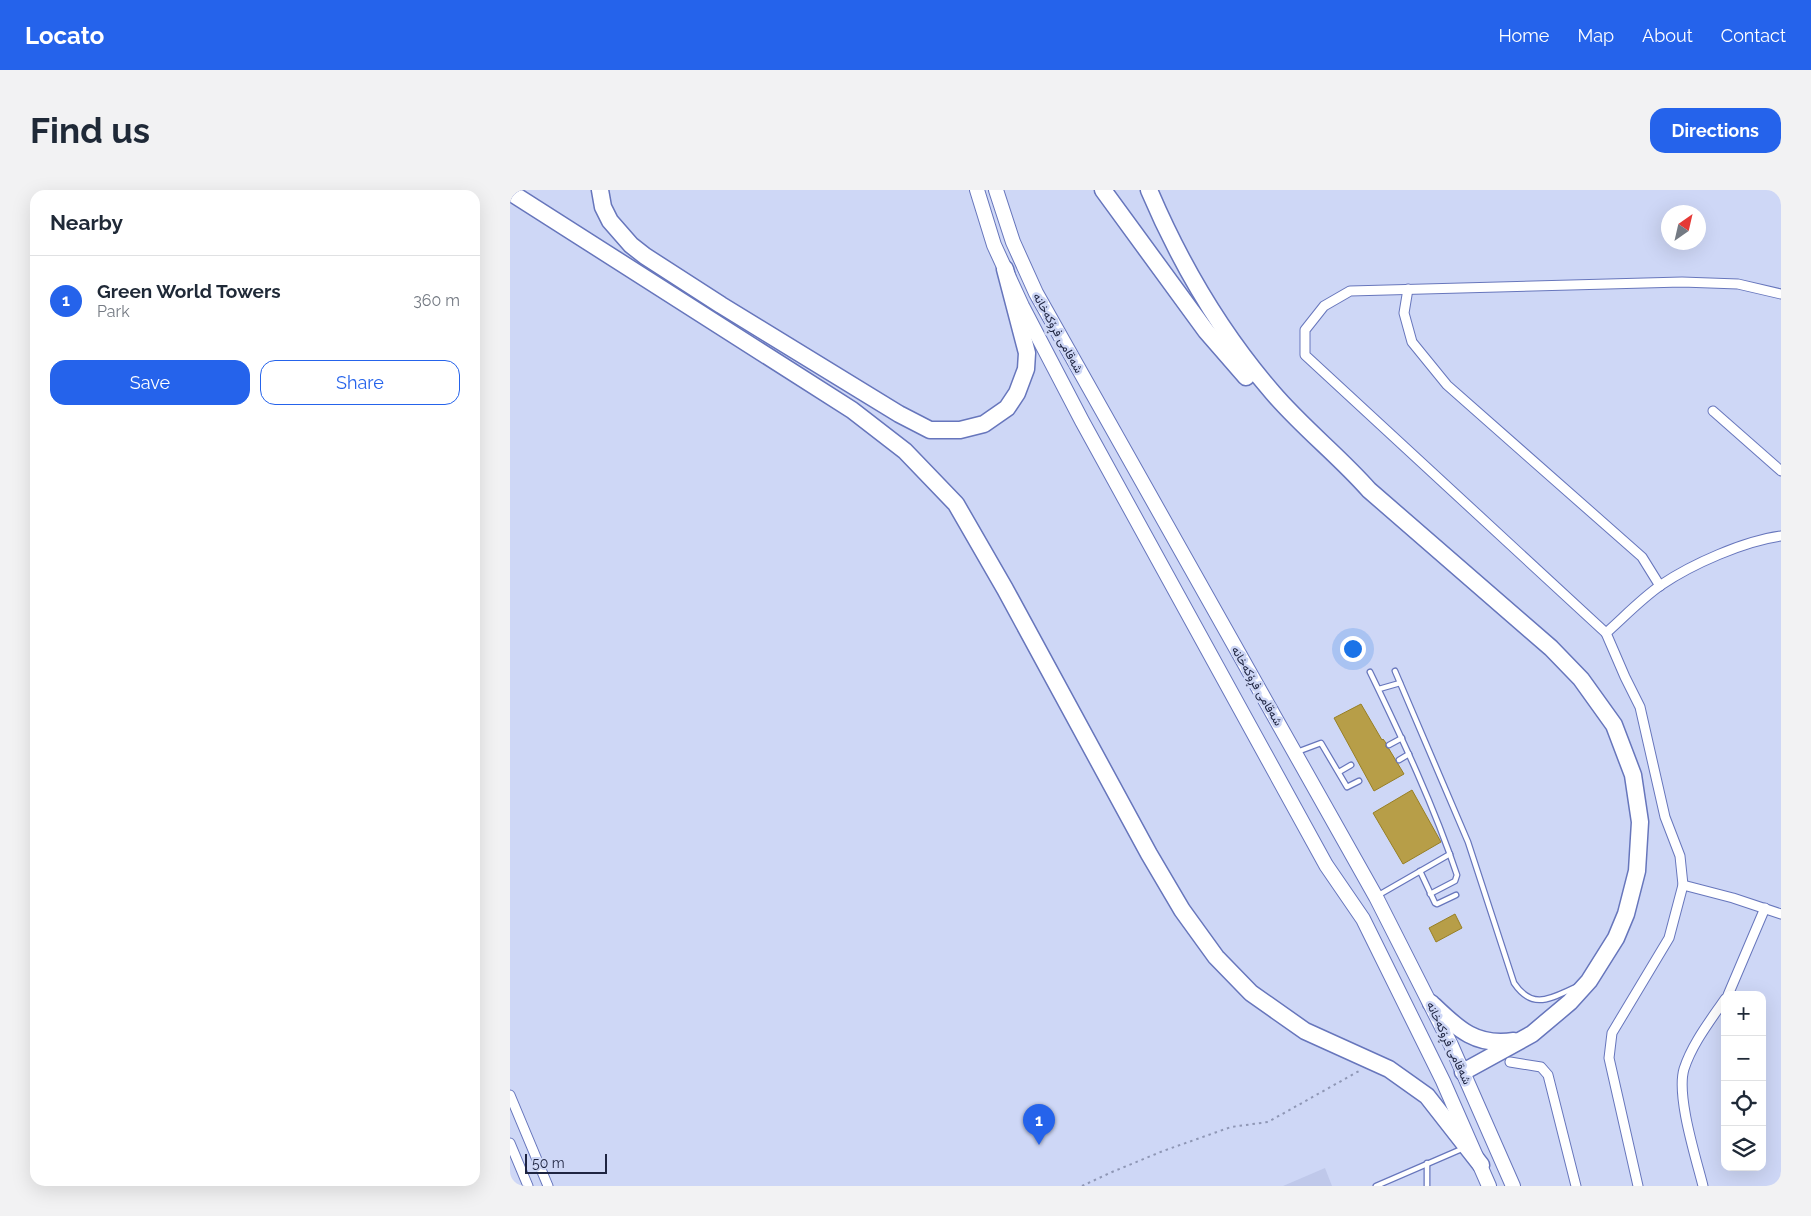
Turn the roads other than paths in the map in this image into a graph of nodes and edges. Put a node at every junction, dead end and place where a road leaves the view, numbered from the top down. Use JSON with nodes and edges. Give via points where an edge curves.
{"nodes":[{"id":1,"x":600,"y":190,"type":"edge"},
{"id":2,"x":977,"y":190,"type":"edge"},
{"id":3,"x":996,"y":190,"type":"edge"},
{"id":4,"x":1103,"y":190,"type":"edge"},
{"id":5,"x":1148,"y":190,"type":"edge"},
{"id":6,"x":510,"y":192,"type":"edge"},
{"id":7,"x":1005,"y":269,"type":"junction"},
{"id":8,"x":1408,"y":289,"type":"junction"},
{"id":9,"x":1781,"y":294,"type":"edge"},
{"id":10,"x":1713,"y":411,"type":"dead end"},
{"id":11,"x":1781,"y":471,"type":"edge"},
{"id":12,"x":1370,"y":490,"type":"junction"},
{"id":13,"x":1781,"y":536,"type":"edge"},
{"id":14,"x":1660,"y":586,"type":"junction"},
{"id":15,"x":1606,"y":633,"type":"junction"},
{"id":16,"x":1395,"y":671,"type":"dead end"},
{"id":17,"x":1370,"y":672,"type":"dead end"},
{"id":18,"x":1400,"y":683,"type":"junction"},
{"id":19,"x":1379,"y":689,"type":"junction"},
{"id":20,"x":1402,"y":738,"type":"junction"},
{"id":21,"x":1389,"y":745,"type":"dead end"},
{"id":22,"x":1295,"y":753,"type":"junction"},
{"id":23,"x":1409,"y":754,"type":"junction"},
{"id":24,"x":1399,"y":760,"type":"dead end"},
{"id":25,"x":1351,"y":765,"type":"dead end"},
{"id":26,"x":1339,"y":772,"type":"junction"},
{"id":27,"x":1360,"y":781,"type":"dead end"},
{"id":28,"x":1450,"y":854,"type":"junction"},
{"id":29,"x":1420,"y":871,"type":"junction"},
{"id":30,"x":1683,"y":885,"type":"junction"},
{"id":31,"x":1430,"y":894,"type":"junction"},
{"id":32,"x":1456,"y":895,"type":"dead end"},
{"id":33,"x":1379,"y":903,"type":"junction"},
{"id":34,"x":1765,"y":908,"type":"junction"},
{"id":35,"x":1781,"y":914,"type":"edge"},
{"id":36,"x":1363,"y":919,"type":"junction"},
{"id":37,"x":1589,"y":981,"type":"junction"},
{"id":38,"x":1730,"y":991,"type":"edge"},
{"id":39,"x":1430,"y":1003,"type":"junction"},
{"id":40,"x":1721,"y":1005,"type":"edge"},
{"id":41,"x":1522,"y":1040,"type":"junction"},
{"id":42,"x":1510,"y":1062,"type":"dead end"},
{"id":43,"x":1463,"y":1072,"type":"junction"},
{"id":44,"x":1443,"y":1081,"type":"junction"},
{"id":45,"x":510,"y":1095,"type":"edge"},
{"id":46,"x":510,"y":1143,"type":"edge"},
{"id":47,"x":1468,"y":1146,"type":"junction"},
{"id":48,"x":1427,"y":1163,"type":"junction"},
{"id":49,"x":1481,"y":1164,"type":"junction"},
{"id":50,"x":528,"y":1186,"type":"edge"},
{"id":51,"x":548,"y":1186,"type":"edge"},
{"id":52,"x":1376,"y":1186,"type":"edge"},
{"id":53,"x":1427,"y":1186,"type":"edge"},
{"id":54,"x":1490,"y":1186,"type":"edge"},
{"id":55,"x":1513,"y":1186,"type":"edge"},
{"id":56,"x":1576,"y":1186,"type":"edge"},
{"id":57,"x":1638,"y":1186,"type":"edge"},
{"id":58,"x":1703,"y":1186,"type":"edge"}],
"edges":[{"from":1,"to":7,"type":"highway","via":[[603,207],[610,220],[645,256],[930,430],[960,430],[984,424],[1007,408],[1017,392],[1026,369],[1027,353]]},
{"from":2,"to":7,"type":"main road","name":"شەقامی فڕۆکەخانە"},
{"from":3,"to":22,"type":"main road","name":"شەقامی فڕۆکەخانە","via":[[1013,242],[1036,293]]},
{"from":4,"to":12,"type":"highway","via":[[1206,331],[1264,398],[1343,471]]},
{"from":5,"to":12,"type":"highway","via":[[1192,277],[1244,358],[1274,395]]},
{"from":6,"to":47,"type":"highway","via":[[852,410],[905,451],[956,504],[1149,854],[1182,910],[1216,957],[1251,993],[1305,1031],[1389,1069],[1427,1096]]},
{"from":7,"to":36,"type":"main road","name":"شەقامی فڕۆکەخانە","via":[[1082,421],[1326,865]]},
{"from":8,"to":9,"type":"street","via":[[1682,282],[1738,284]]},
{"from":8,"to":14,"type":"street","via":[[1404,313],[1412,342],[1447,385],[1642,557]]},
{"from":8,"to":15,"type":"street","via":[[1350,291],[1324,306],[1305,330],[1305,355]]},
{"from":10,"to":11,"type":"street"},
{"from":12,"to":37,"type":"highway","via":[[1551,648],[1581,679],[1614,725],[1632,775],[1640,822],[1637,870],[1616,938]]},
{"from":13,"to":14,"type":"street","via":[[1696,563]]},
{"from":14,"to":15,"type":"street"},
{"from":15,"to":30,"type":"street","via":[[1640,707],[1665,817],[1680,856]]},
{"from":16,"to":18,"type":"lane"},
{"from":17,"to":19,"type":"lane"},
{"from":18,"to":19,"type":"lane"},
{"from":18,"to":37,"type":"lane","via":[[1468,842],[1514,983],[1529,999],[1538,1000]]},
{"from":19,"to":20,"type":"lane"},
{"from":20,"to":21,"type":"lane"},
{"from":20,"to":23,"type":"lane"},
{"from":22,"to":26,"type":"lane","via":[[1321,743]]},
{"from":22,"to":33,"type":"main road","name":"شەقامی فڕۆکەخانە"},
{"from":23,"to":24,"type":"lane"},
{"from":23,"to":28,"type":"lane"},
{"from":25,"to":26,"type":"lane"},
{"from":26,"to":27,"type":"lane","via":[[1347,787]]},
{"from":28,"to":29,"type":"lane"},
{"from":28,"to":31,"type":"lane","via":[[1456,879]]},
{"from":29,"to":31,"type":"lane"},
{"from":29,"to":33,"type":"lane"},
{"from":30,"to":34,"type":"street"},
{"from":30,"to":57,"type":"street","via":[[1669,938],[1612,1033],[1609,1058]]},
{"from":31,"to":32,"type":"lane","via":[[1437,904]]},
{"from":33,"to":36,"type":"main road"},
{"from":33,"to":39,"type":"main road","name":"شەقامی فڕۆکەخانە"},
{"from":34,"to":35,"type":"street"},
{"from":34,"to":38,"type":"street"},
{"from":36,"to":44,"type":"main road","name":"شەقامی فڕۆکەخانە"},
{"from":37,"to":41,"type":"highway","via":[[1556,1015]]},
{"from":39,"to":41,"type":"highway","via":[[1475,1038],[1497,1043]]},
{"from":39,"to":43,"type":"main road","name":"شەقامی فڕۆکەخانە"},
{"from":40,"to":58,"type":"street","via":[[1700,1036],[1684,1069],[1681,1091]]},
{"from":41,"to":43,"type":"highway"},
{"from":42,"to":56,"type":"street","via":[[1541,1066],[1548,1075]]},
{"from":43,"to":44,"type":"main road"},
{"from":43,"to":55,"type":"main road","name":"شەقامی فڕۆکەخانە"},
{"from":44,"to":49,"type":"main road","name":"شەقامی فڕۆکەخانە"},
{"from":45,"to":51,"type":"street"},
{"from":46,"to":50,"type":"street"},
{"from":47,"to":48,"type":"lane"},
{"from":47,"to":49,"type":"highway"},
{"from":48,"to":52,"type":"lane"},
{"from":48,"to":53,"type":"lane"},
{"from":49,"to":54,"type":"main road","name":"شەقامی فڕۆکەخانە"}]}
